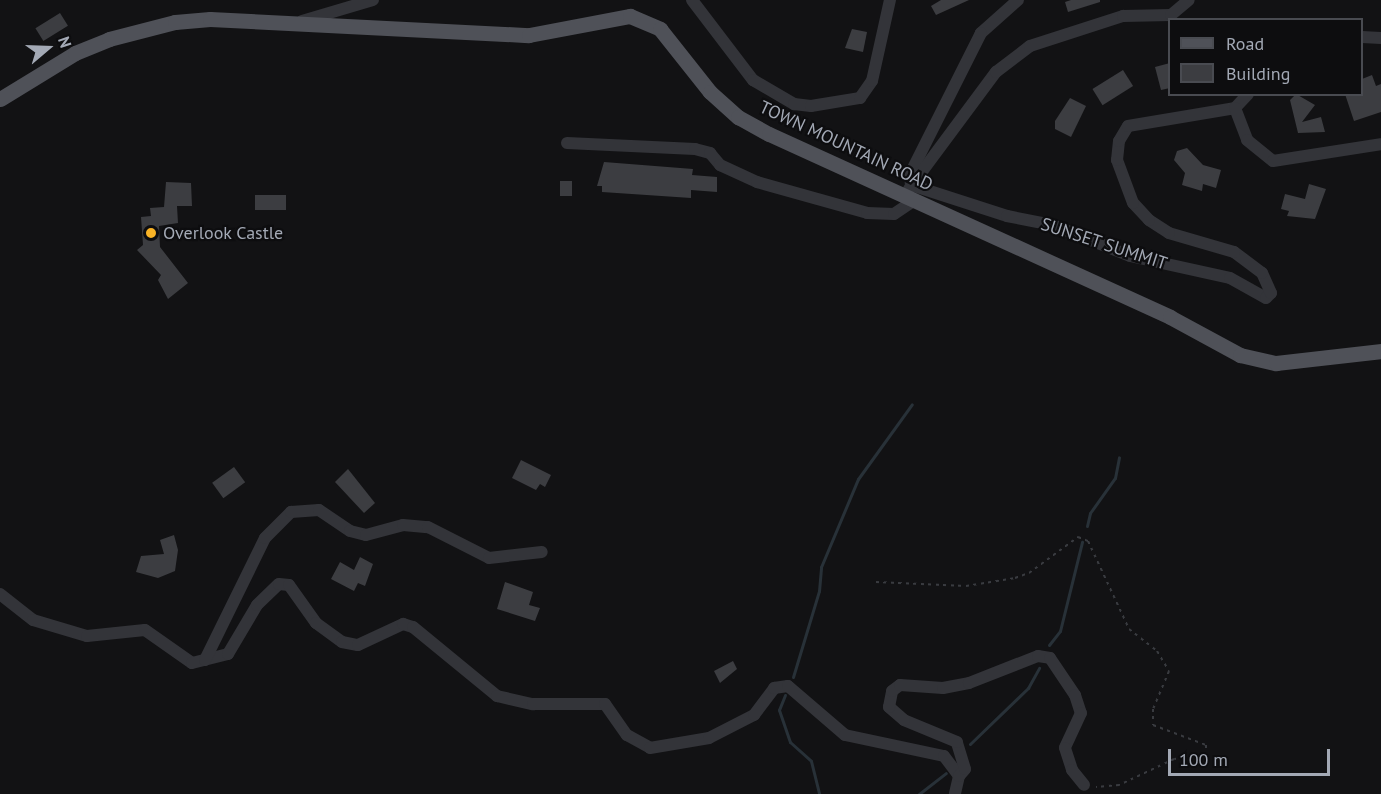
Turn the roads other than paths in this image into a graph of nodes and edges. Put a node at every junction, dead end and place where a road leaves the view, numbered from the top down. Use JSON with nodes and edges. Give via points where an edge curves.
{"nodes":[{"id":1,"x":373,"y":0,"type":"edge"},
{"id":2,"x":692,"y":0,"type":"edge"},
{"id":3,"x":890,"y":0,"type":"edge"},
{"id":4,"x":1018,"y":0,"type":"edge"},
{"id":5,"x":1190,"y":0,"type":"edge"},
{"id":6,"x":298,"y":22,"type":"junction"},
{"id":7,"x":1363,"y":36,"type":"edge"},
{"id":8,"x":1381,"y":38,"type":"edge"},
{"id":9,"x":1246,"y":96,"type":"edge"},
{"id":10,"x":0,"y":99,"type":"edge"},
{"id":11,"x":1235,"y":108,"type":"junction"},
{"id":12,"x":567,"y":143,"type":"dead end"},
{"id":13,"x":1381,"y":144,"type":"edge"},
{"id":14,"x":911,"y":193,"type":"junction"},
{"id":15,"x":1381,"y":351,"type":"edge"},
{"id":16,"x":542,"y":552,"type":"dead end"},
{"id":17,"x":0,"y":594,"type":"edge"},
{"id":18,"x":205,"y":660,"type":"junction"},
{"id":19,"x":959,"y":776,"type":"junction"},
{"id":20,"x":1084,"y":785,"type":"road end"},
{"id":21,"x":955,"y":794,"type":"edge"}],
"edges":[{"from":1,"to":6,"type":"street"},
{"from":2,"to":3,"type":"street","via":[[753,80],[794,104],[811,106],[860,98],[872,81]]},
{"from":4,"to":14,"type":"street","via":[[981,33],[910,174]]},
{"from":5,"to":14,"type":"street","via":[[1171,15],[1123,16],[1030,46],[996,72]]},
{"from":6,"to":10,"type":"main road","name":"TOWN MOUNTAIN ROAD","via":[[210,19],[109,39],[44,69]]},
{"from":6,"to":14,"type":"main road","name":"TOWN MOUNTAIN ROAD","via":[[529,35],[615,17],[647,21],[677,45],[710,92],[738,117]]},
{"from":7,"to":8,"type":"street"},
{"from":9,"to":11,"type":"street"},
{"from":11,"to":13,"type":"street","via":[[1247,140],[1273,161]]},
{"from":11,"to":14,"type":"street","name":"SUNSET SUMMIT","via":[[1128,126],[1119,141],[1117,160],[1133,203],[1149,220],[1169,233],[1234,252],[1262,273],[1271,293],[1266,298],[1230,278],[1130,256],[1053,225]]},
{"from":12,"to":14,"type":"street","via":[[695,149],[710,153],[720,165],[757,182],[867,213],[894,214]]},
{"from":14,"to":15,"type":"main road","name":"TOWN MOUNTAIN ROAD","via":[[1170,317],[1240,355],[1276,363]]},
{"from":16,"to":18,"type":"street","via":[[489,558],[428,526],[403,525],[366,535],[350,531],[319,510],[291,512],[265,538]]},
{"from":17,"to":18,"type":"street","via":[[15,610],[33,620],[87,636],[146,630],[180,659]]},
{"from":18,"to":19,"type":"street","via":[[228,654],[257,605],[279,584],[289,585],[316,623],[342,642],[358,645],[403,624],[413,627],[497,696],[533,704],[605,704],[627,735],[650,748],[710,738],[754,715],[774,688],[789,686],[845,735],[944,756]]},
{"from":19,"to":20,"type":"street","via":[[965,769],[957,742],[904,720],[889,707],[892,691],[900,685],[943,688],[969,683],[1038,656],[1050,658],[1075,695],[1081,713],[1065,748],[1072,770]]},
{"from":19,"to":21,"type":"street"}]}
